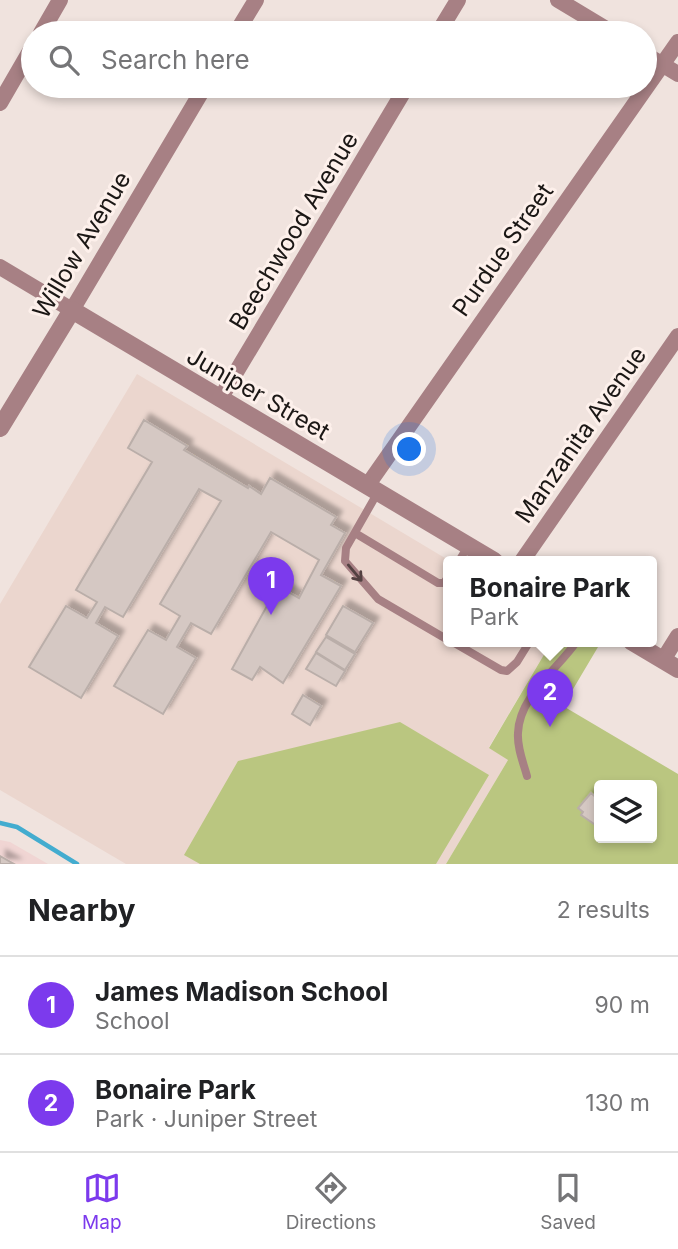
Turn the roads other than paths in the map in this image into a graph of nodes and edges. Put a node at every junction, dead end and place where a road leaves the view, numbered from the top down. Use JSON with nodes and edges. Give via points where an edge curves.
{"nodes":[{"id":1,"x":60,"y":0,"type":"edge"},
{"id":2,"x":256,"y":0,"type":"edge"},
{"id":3,"x":458,"y":0,"type":"edge"},
{"id":4,"x":558,"y":0,"type":"edge"},
{"id":5,"x":48,"y":21,"type":"edge"},
{"id":6,"x":243,"y":21,"type":"edge"},
{"id":7,"x":445,"y":21,"type":"edge"},
{"id":8,"x":593,"y":21,"type":"edge"},
{"id":9,"x":678,"y":41,"type":"edge"},
{"id":10,"x":21,"y":59,"type":"edge"},
{"id":11,"x":657,"y":62,"type":"edge"},
{"id":12,"x":661,"y":64,"type":"junction"},
{"id":13,"x":657,"y":70,"type":"edge"},
{"id":14,"x":678,"y":74,"type":"edge"},
{"id":15,"x":7,"y":75,"type":"edge"},
{"id":16,"x":198,"y":98,"type":"edge"},
{"id":17,"x":400,"y":98,"type":"edge"},
{"id":18,"x":638,"y":98,"type":"edge"},
{"id":19,"x":0,"y":103,"type":"edge"},
{"id":20,"x":0,"y":267,"type":"edge"},
{"id":21,"x":72,"y":310,"type":"junction"},
{"id":22,"x":678,"y":335,"type":"edge"},
{"id":23,"x":220,"y":399,"type":"junction"},
{"id":24,"x":0,"y":428,"type":"edge"},
{"id":25,"x":372,"y":489,"type":"junction"},
{"id":26,"x":355,"y":533,"type":"junction"},
{"id":27,"x":463,"y":553,"type":"edge"},
{"id":28,"x":525,"y":556,"type":"edge"},
{"id":29,"x":443,"y":583,"type":"edge"},
{"id":30,"x":443,"y":636,"type":"edge"},
{"id":31,"x":678,"y":636,"type":"edge"},
{"id":32,"x":462,"y":647,"type":"edge"},
{"id":33,"x":526,"y":647,"type":"edge"},
{"id":34,"x":573,"y":647,"type":"edge"},
{"id":35,"x":641,"y":647,"type":"edge"},
{"id":36,"x":670,"y":665,"type":"edge"},
{"id":37,"x":527,"y":776,"type":"dead end"}],
"edges":[{"from":1,"to":5,"type":"street"},
{"from":2,"to":6,"type":"street"},
{"from":3,"to":7,"type":"street"},
{"from":4,"to":8,"type":"street"},
{"from":9,"to":12,"type":"street","name":"Purdue Street"},
{"from":10,"to":15,"type":"street"},
{"from":11,"to":12,"type":"street"},
{"from":12,"to":13,"type":"street","name":"Purdue Street"},
{"from":12,"to":14,"type":"street"},
{"from":15,"to":19,"type":"street"},
{"from":16,"to":21,"type":"street","name":"Willow Avenue"},
{"from":17,"to":23,"type":"street","name":"Beechwood Avenue"},
{"from":18,"to":25,"type":"street","name":"Purdue Street"},
{"from":20,"to":21,"type":"street","name":"Juniper Street"},
{"from":21,"to":23,"type":"street","name":"Juniper Street"},
{"from":21,"to":24,"type":"street","name":"Willow Avenue"},
{"from":22,"to":28,"type":"street","name":"Manzanita Avenue"},
{"from":23,"to":25,"type":"street","name":"Juniper Street"},
{"from":25,"to":26,"type":"lane"},
{"from":25,"to":27,"type":"street","name":"Juniper Street"},
{"from":26,"to":29,"type":"lane"},
{"from":26,"to":30,"type":"lane","one_way":true,"via":[[345,548],[345,561],[373,595]]},
{"from":31,"to":36,"type":"street"},
{"from":32,"to":33,"type":"lane","via":[[507,671]]},
{"from":34,"to":37,"type":"lane","via":[[528,702],[520,719],[518,734]]},
{"from":35,"to":36,"type":"street"}]}
